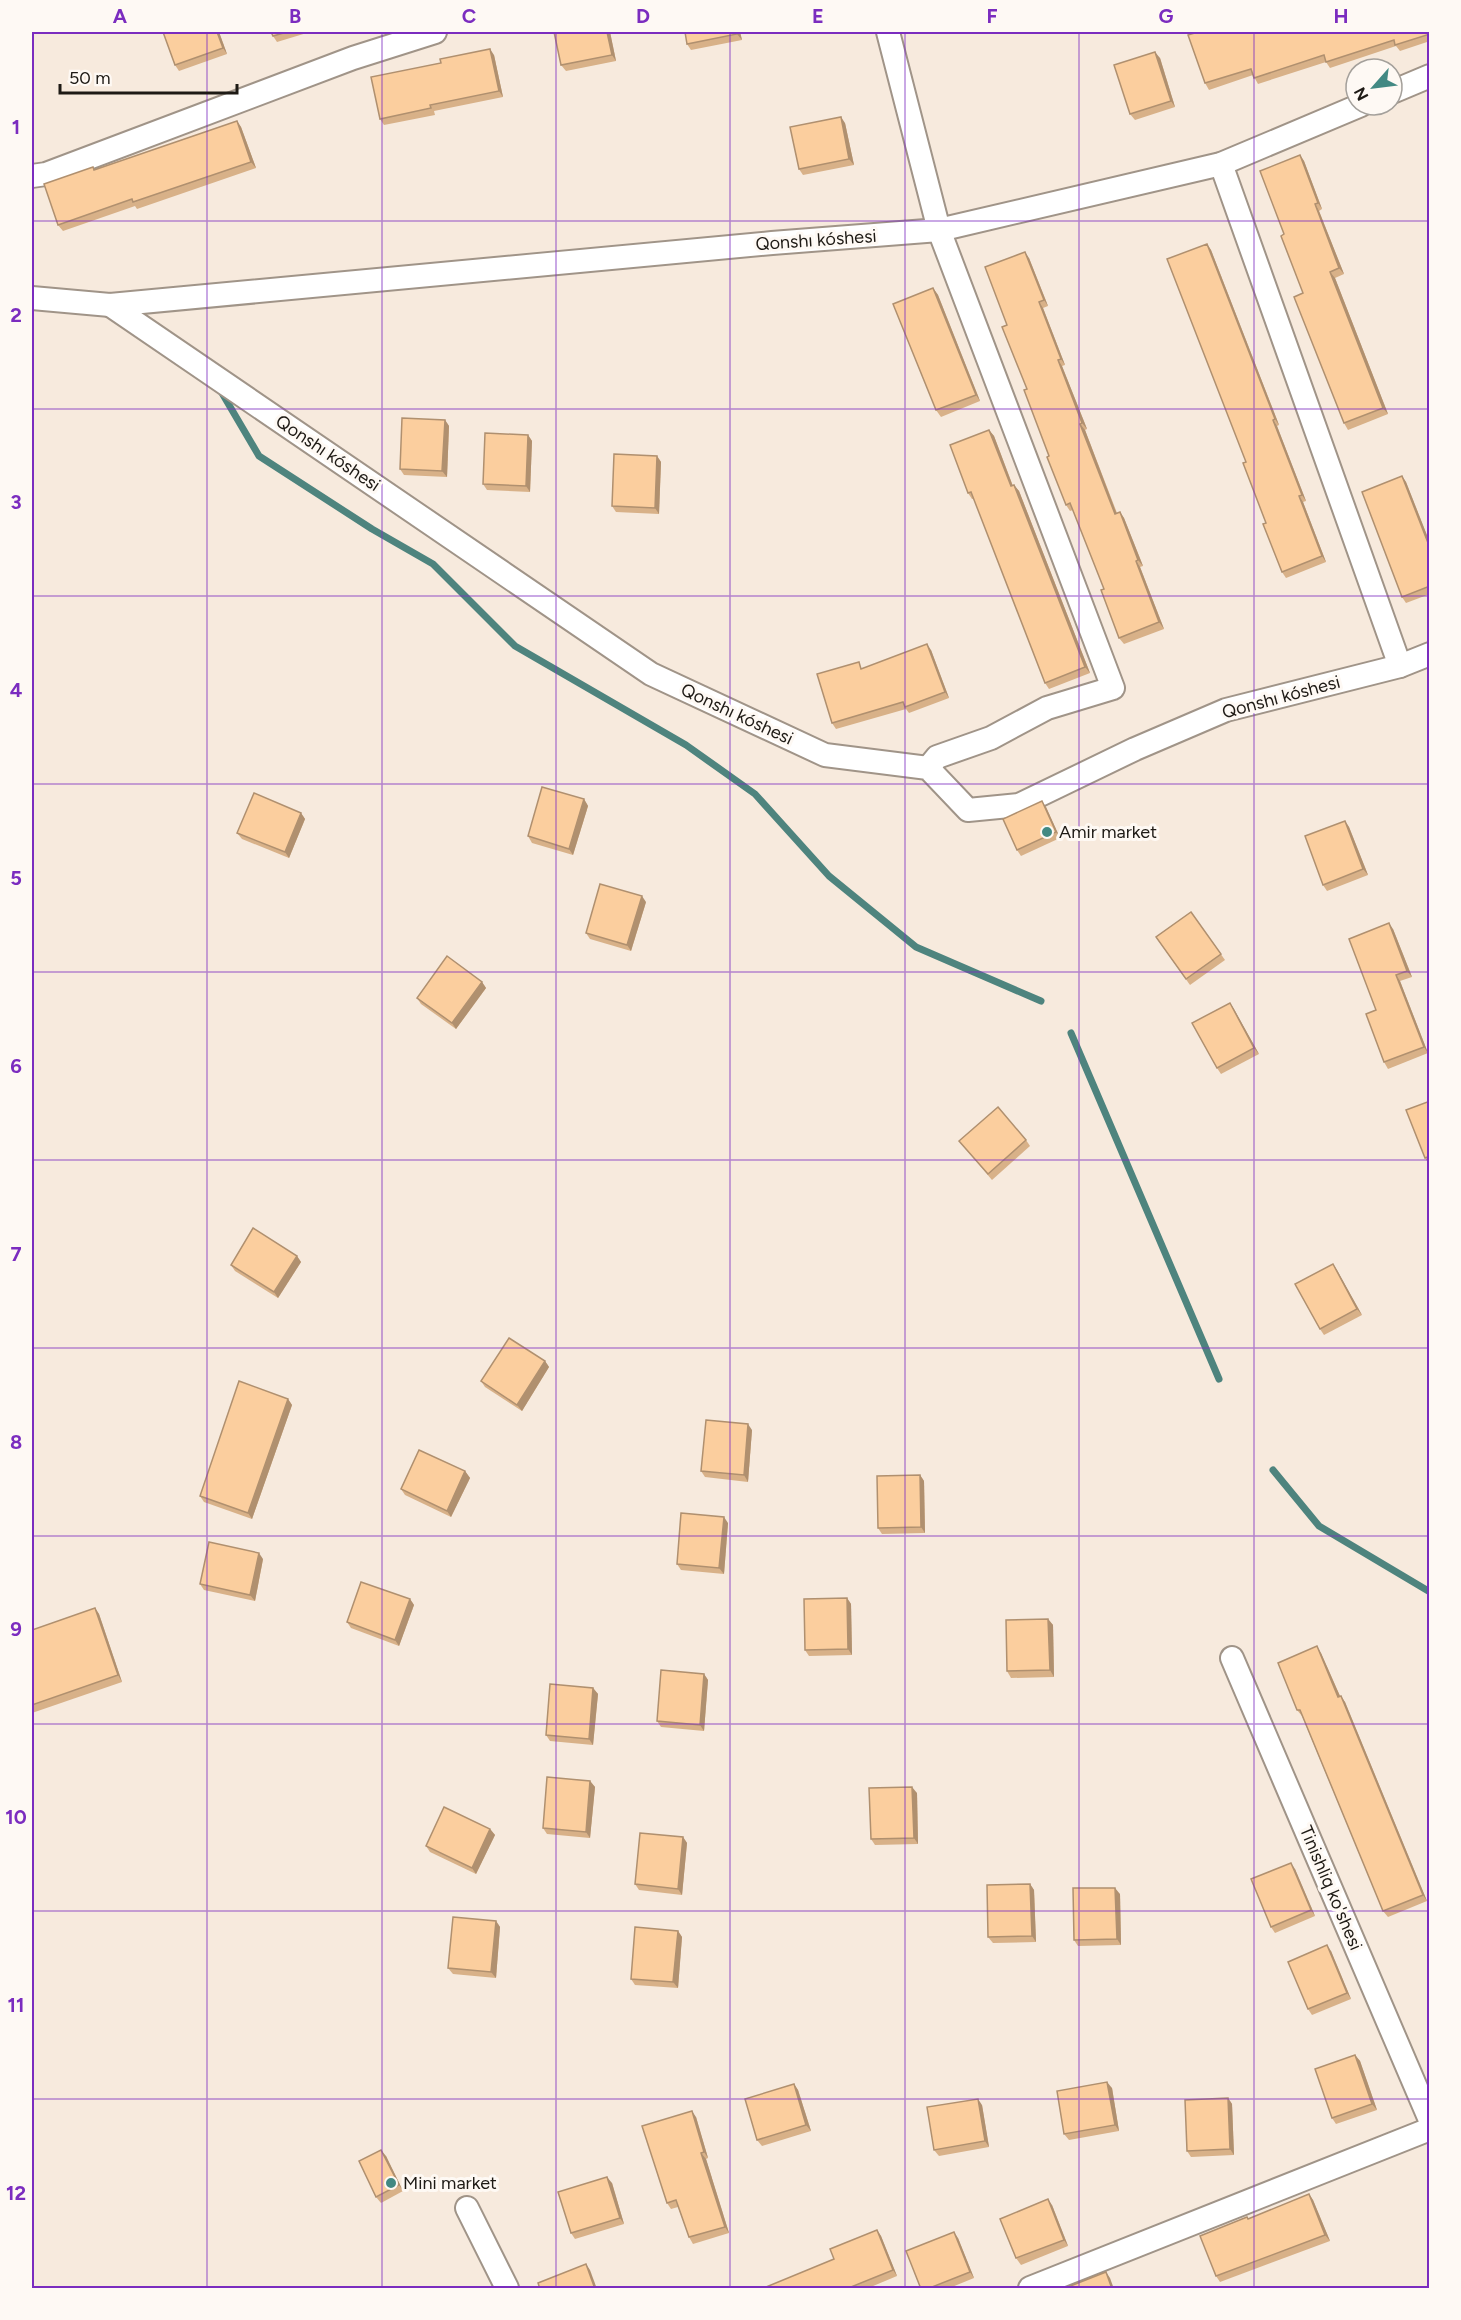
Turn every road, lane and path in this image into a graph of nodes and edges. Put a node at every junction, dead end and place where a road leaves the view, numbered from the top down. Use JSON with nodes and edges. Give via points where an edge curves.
{"nodes":[{"id":1,"x":435,"y":32,"type":"edge"},
{"id":2,"x":888,"y":32,"type":"edge"},
{"id":3,"x":1430,"y":76,"type":"edge"},
{"id":4,"x":1404,"y":87,"type":"edge"},
{"id":5,"x":1344,"y":112,"type":"edge"},
{"id":6,"x":1221,"y":164,"type":"junction"},
{"id":7,"x":32,"y":176,"type":"edge"},
{"id":8,"x":939,"y":230,"type":"junction"},
{"id":9,"x":32,"y":298,"type":"edge"},
{"id":10,"x":110,"y":304,"type":"junction"},
{"id":11,"x":1430,"y":654,"type":"edge"},
{"id":12,"x":1400,"y":666,"type":"junction"},
{"id":13,"x":927,"y":768,"type":"junction"},
{"id":14,"x":1232,"y":1658,"type":"dead end"},
{"id":15,"x":1430,"y":2120,"type":"edge"},
{"id":16,"x":1430,"y":2129,"type":"edge"},
{"id":17,"x":467,"y":2208,"type":"dead end"},
{"id":18,"x":507,"y":2289,"type":"edge"},
{"id":19,"x":1030,"y":2289,"type":"edge"}],
"edges":[{"from":1,"to":7,"type":"street","via":[[353,58]]},
{"from":2,"to":8,"type":"street"},
{"from":3,"to":4,"type":"street"},
{"from":5,"to":6,"type":"street","name":"Qonshı kóshesi"},
{"from":6,"to":8,"type":"street","name":"Qonshı kóshesi"},
{"from":6,"to":12,"type":"street"},
{"from":8,"to":10,"type":"street","name":"Qonshı kóshesi"},
{"from":8,"to":13,"type":"street","via":[[1113,688],[1047,708],[991,738],[937,757]]},
{"from":9,"to":10,"type":"street","name":"Qonshı kóshesi"},
{"from":10,"to":13,"type":"street","name":"Qonshı kóshesi","via":[[651,674],[825,755]]},
{"from":11,"to":12,"type":"street","name":"Qonshı kóshesi"},
{"from":12,"to":13,"type":"street","name":"Qonshı kóshesi","via":[[1226,710],[1019,805],[968,810]]},
{"from":14,"to":15,"type":"street","name":"Tinishliq ko'shesi"},
{"from":16,"to":19,"type":"street"},
{"from":17,"to":18,"type":"street"}]}
